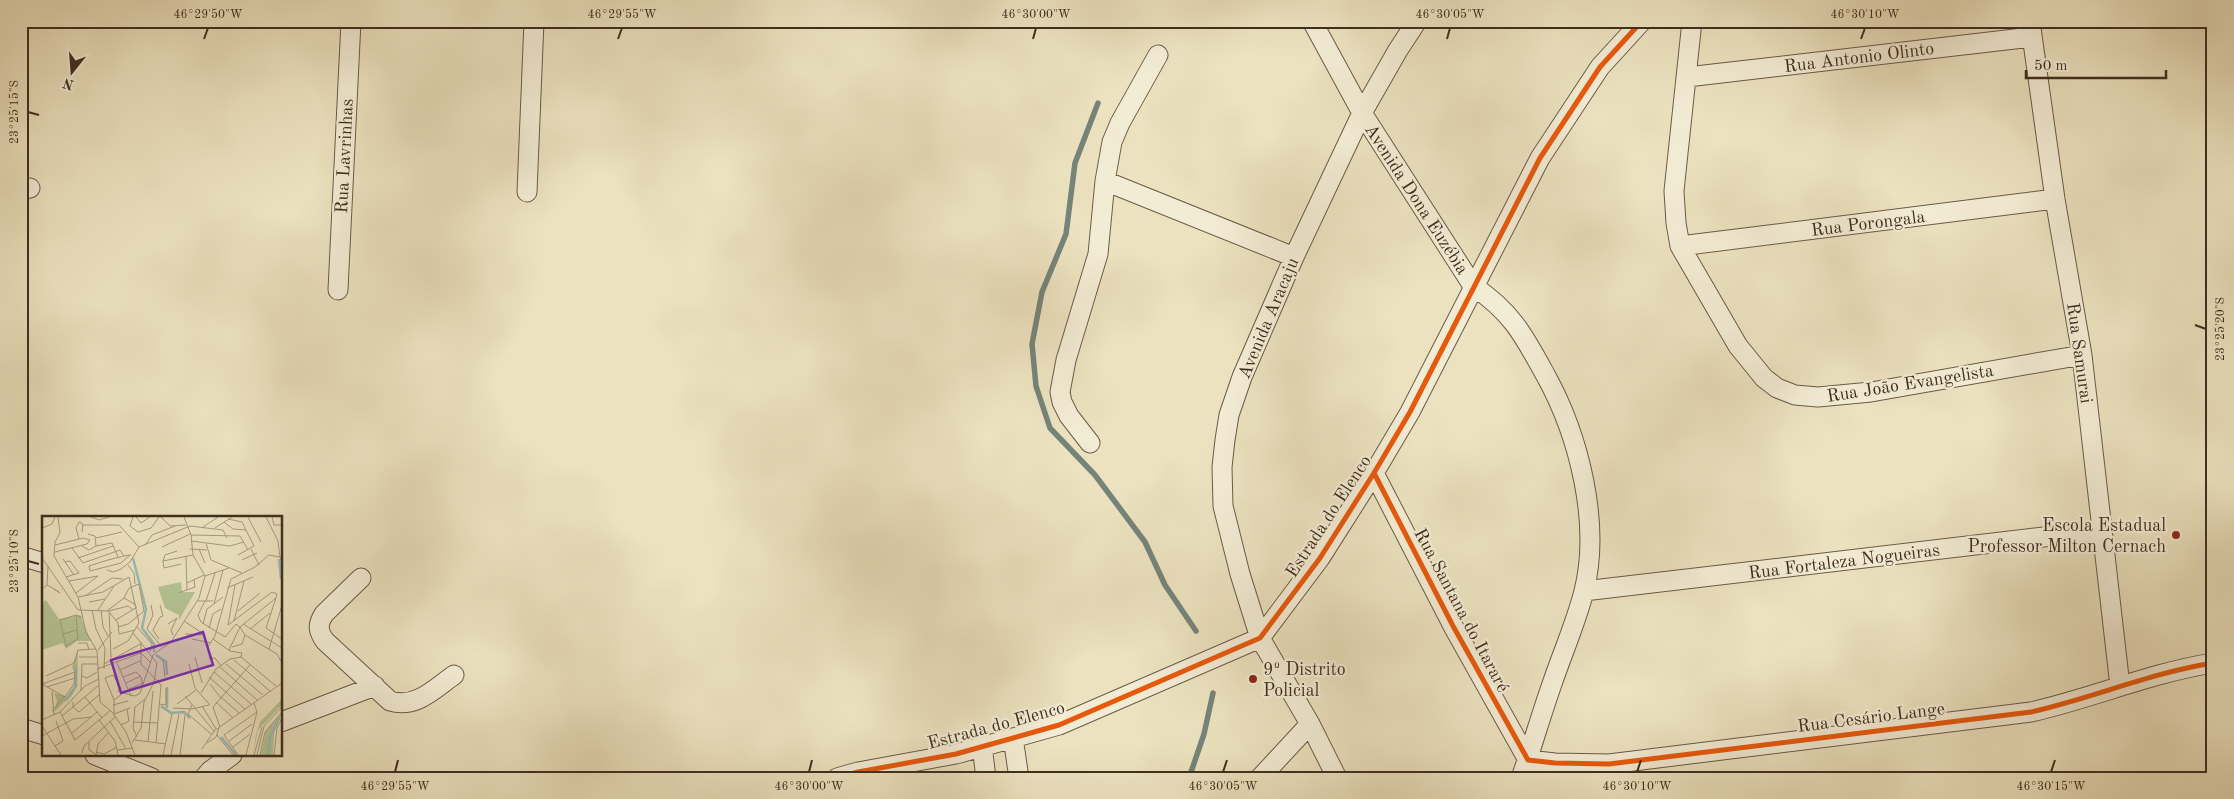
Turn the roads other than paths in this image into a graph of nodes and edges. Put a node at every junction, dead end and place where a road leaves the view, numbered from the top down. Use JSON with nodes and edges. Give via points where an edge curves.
{"nodes":[{"id":1,"x":351,"y":21,"type":"edge"},
{"id":2,"x":534,"y":21,"type":"edge"},
{"id":3,"x":1312,"y":21,"type":"edge"},
{"id":4,"x":1417,"y":21,"type":"edge"},
{"id":5,"x":1642,"y":21,"type":"edge"},
{"id":6,"x":1692,"y":21,"type":"edge"},
{"id":7,"x":2031,"y":29,"type":"edge"},
{"id":8,"x":1158,"y":55,"type":"dead end"},
{"id":9,"x":1687,"y":77,"type":"junction"},
{"id":10,"x":1362,"y":113,"type":"junction"},
{"id":11,"x":1105,"y":181,"type":"junction"},
{"id":12,"x":527,"y":192,"type":"dead end"},
{"id":13,"x":2055,"y":199,"type":"junction"},
{"id":14,"x":1680,"y":246,"type":"junction"},
{"id":15,"x":1294,"y":257,"type":"junction"},
{"id":16,"x":1473,"y":286,"type":"junction"},
{"id":17,"x":338,"y":290,"type":"dead end"},
{"id":18,"x":2082,"y":355,"type":"junction"},
{"id":19,"x":1090,"y":443,"type":"dead end"},
{"id":20,"x":1374,"y":473,"type":"junction"},
{"id":21,"x":2103,"y":530,"type":"junction"},
{"id":22,"x":21,"y":556,"type":"edge"},
{"id":23,"x":42,"y":562,"type":"edge"},
{"id":24,"x":361,"y":578,"type":"dead end"},
{"id":25,"x":1584,"y":591,"type":"junction"},
{"id":26,"x":1260,"y":638,"type":"junction"},
{"id":27,"x":2213,"y":663,"type":"edge"},
{"id":28,"x":454,"y":675,"type":"dead end"},
{"id":29,"x":375,"y":686,"type":"junction"},
{"id":30,"x":2120,"y":686,"type":"junction"},
{"id":31,"x":282,"y":722,"type":"edge"},
{"id":32,"x":1310,"y":724,"type":"junction"},
{"id":33,"x":21,"y":728,"type":"edge"},
{"id":34,"x":42,"y":734,"type":"edge"},
{"id":35,"x":1013,"y":738,"type":"junction"},
{"id":36,"x":982,"y":746,"type":"junction"},
{"id":37,"x":97,"y":756,"type":"edge"},
{"id":38,"x":231,"y":756,"type":"edge"},
{"id":39,"x":1528,"y":760,"type":"junction"},
{"id":40,"x":152,"y":778,"type":"edge"},
{"id":41,"x":204,"y":778,"type":"edge"},
{"id":42,"x":837,"y":778,"type":"edge"},
{"id":43,"x":986,"y":778,"type":"edge"},
{"id":44,"x":1019,"y":778,"type":"edge"},
{"id":45,"x":1260,"y":778,"type":"edge"},
{"id":46,"x":1337,"y":778,"type":"edge"},
{"id":47,"x":1521,"y":778,"type":"edge"}],
"edges":[{"from":1,"to":17,"type":"street","name":"Rua Lavrinhas"},
{"from":2,"to":12,"type":"street"},
{"from":3,"to":10,"type":"street","name":"Avenida Dona Euzébia"},
{"from":4,"to":10,"type":"street","name":"Avenida Aracaju"},
{"from":5,"to":16,"type":"street","name":"Estrada do Elenco","via":[[1600,67],[1540,158]]},
{"from":6,"to":9,"type":"street","name":"Rua João Evangelista"},
{"from":7,"to":9,"type":"street","name":"Rua Antonio Olinto"},
{"from":7,"to":13,"type":"street","name":"Rua Samurai"},
{"from":8,"to":11,"type":"street","via":[[1120,122],[1112,142]]},
{"from":9,"to":14,"type":"street","name":"Rua João Evangelista","via":[[1674,191]]},
{"from":10,"to":15,"type":"street","name":"Avenida Aracaju"},
{"from":10,"to":16,"type":"street","name":"Avenida Dona Euzébia"},
{"from":11,"to":15,"type":"street"},
{"from":11,"to":19,"type":"street","via":[[1098,254],[1066,360],[1060,392],[1069,416]]},
{"from":13,"to":14,"type":"street","name":"Rua Porongala"},
{"from":13,"to":18,"type":"street","name":"Rua Samurai"},
{"from":14,"to":18,"type":"street","name":"Rua João Evangelista","via":[[1738,346],[1764,378],[1777,388],[1795,395],[1818,397],[1871,392]]},
{"from":15,"to":26,"type":"street","name":"Avenida Aracaju","via":[[1242,377],[1229,415],[1222,467],[1223,506]]},
{"from":16,"to":20,"type":"street","name":"Estrada do Elenco","via":[[1410,412]]},
{"from":16,"to":25,"type":"street","name":"Avenida Dona Euzébia","via":[[1492,299],[1522,332],[1557,396],[1581,468],[1590,516],[1590,551]]},
{"from":18,"to":21,"type":"street","name":"Rua Samurai"},
{"from":20,"to":26,"type":"street","name":"Estrada do Elenco","via":[[1320,558]]},
{"from":20,"to":39,"type":"street","name":"Rua Santana do Itararé"},
{"from":21,"to":25,"type":"street","name":"Rua Fortaleza Nogueiras"},
{"from":21,"to":30,"type":"street","name":"Rua Samurai"},
{"from":22,"to":23,"type":"street"},
{"from":24,"to":29,"type":"street","via":[[324,614],[318,627],[325,642]]},
{"from":25,"to":39,"type":"street","name":"Avenida Dona Euzébia"},
{"from":26,"to":32,"type":"street","name":"Avenida Aracaju"},
{"from":26,"to":35,"type":"street","name":"Estrada do Elenco","via":[[1058,725]]},
{"from":27,"to":30,"type":"street","name":"Rua Cesário Lange","via":[[2181,668]]},
{"from":28,"to":29,"type":"street","via":[[416,702],[408,704],[390,701]]},
{"from":29,"to":31,"type":"street"},
{"from":30,"to":39,"type":"street","name":"Rua Cesário Lange","via":[[2058,706],[2012,714],[1609,764]]},
{"from":32,"to":45,"type":"street"},
{"from":32,"to":46,"type":"street","name":"Avenida Aracaju"},
{"from":33,"to":34,"type":"street"},
{"from":35,"to":36,"type":"street","name":"Estrada do Elenco"},
{"from":35,"to":44,"type":"street"},
{"from":36,"to":42,"type":"street","name":"Estrada do Elenco"},
{"from":36,"to":43,"type":"street"},
{"from":37,"to":40,"type":"street"},
{"from":38,"to":41,"type":"street"},
{"from":39,"to":47,"type":"street","name":"Avenida Dona Euzébia"}]}
